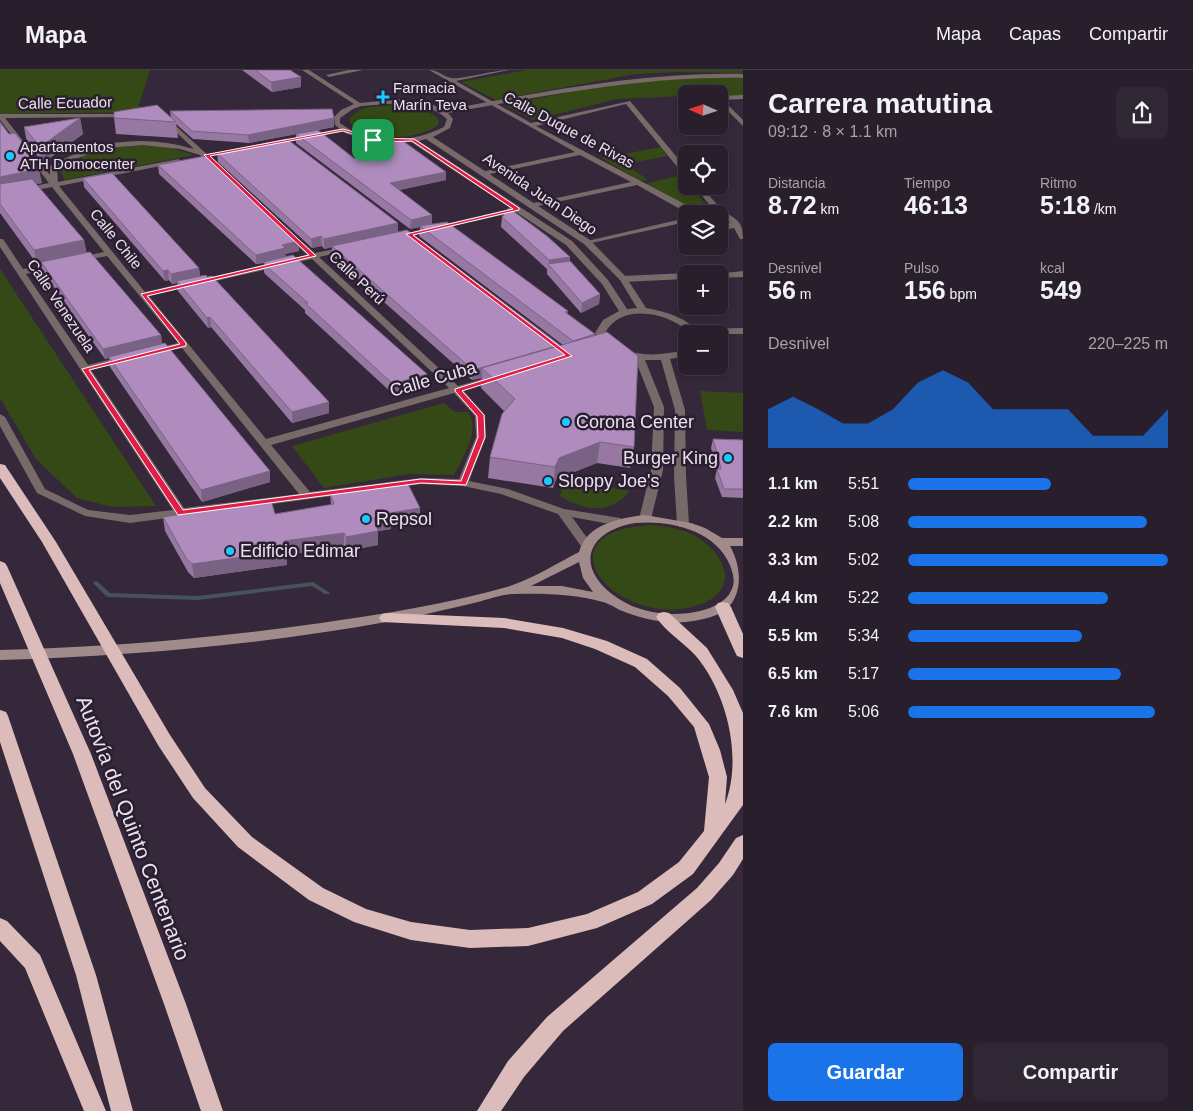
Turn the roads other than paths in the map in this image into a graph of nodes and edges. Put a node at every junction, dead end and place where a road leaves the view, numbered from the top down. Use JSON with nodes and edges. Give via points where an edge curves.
{"nodes":[{"id":1,"x":305,"y":70,"type":"edge"},
{"id":2,"x":360,"y":70,"type":"edge"},
{"id":3,"x":432,"y":70,"type":"edge"},
{"id":4,"x":506,"y":70,"type":"edge"},
{"id":5,"x":743,"y":76,"type":"edge"},
{"id":6,"x":336,"y":80,"type":"dead end"},
{"id":7,"x":451,"y":80,"type":"junction"},
{"id":8,"x":358,"y":95,"type":"dead end"},
{"id":9,"x":743,"y":97,"type":"edge"},
{"id":10,"x":728,"y":98,"type":"edge"},
{"id":11,"x":369,"y":103,"type":"junction"},
{"id":12,"x":491,"y":104,"type":"junction"},
{"id":13,"x":359,"y":105,"type":"junction"},
{"id":14,"x":728,"y":108,"type":"edge"},
{"id":15,"x":444,"y":112,"type":"junction"},
{"id":16,"x":165,"y":114,"type":"edge"},
{"id":17,"x":141,"y":115,"type":"edge"},
{"id":18,"x":0,"y":116,"type":"edge"},
{"id":19,"x":743,"y":124,"type":"edge"},
{"id":20,"x":530,"y":125,"type":"junction"},
{"id":21,"x":343,"y":130,"type":"junction"},
{"id":22,"x":428,"y":137,"type":"junction"},
{"id":23,"x":285,"y":140,"type":"junction"},
{"id":24,"x":413,"y":140,"type":"junction"},
{"id":25,"x":268,"y":144,"type":"edge"},
{"id":26,"x":293,"y":146,"type":"edge"},
{"id":27,"x":583,"y":152,"type":"junction"},
{"id":28,"x":210,"y":155,"type":"junction"},
{"id":29,"x":678,"y":162,"type":"edge"},
{"id":30,"x":484,"y":174,"type":"junction"},
{"id":31,"x":637,"y":183,"type":"junction"},
{"id":32,"x":54,"y":185,"type":"junction"},
{"id":33,"x":0,"y":195,"type":"edge"},
{"id":34,"x":706,"y":195,"type":"edge"},
{"id":35,"x":679,"y":205,"type":"edge"},
{"id":36,"x":714,"y":205,"type":"edge"},
{"id":37,"x":532,"y":206,"type":"junction"},
{"id":38,"x":517,"y":209,"type":"junction"},
{"id":39,"x":728,"y":215,"type":"edge"},
{"id":40,"x":678,"y":222,"type":"edge"},
{"id":41,"x":734,"y":222,"type":"junction"},
{"id":42,"x":678,"y":227,"type":"edge"},
{"id":43,"x":728,"y":227,"type":"edge"},
{"id":44,"x":401,"y":228,"type":"dead end"},
{"id":45,"x":645,"y":229,"type":"junction"},
{"id":46,"x":408,"y":234,"type":"junction"},
{"id":47,"x":743,"y":237,"type":"edge"},
{"id":48,"x":390,"y":239,"type":"edge"},
{"id":49,"x":416,"y":240,"type":"edge"},
{"id":50,"x":0,"y":241,"type":"edge"},
{"id":51,"x":587,"y":242,"type":"junction"},
{"id":52,"x":352,"y":247,"type":"edge"},
{"id":53,"x":109,"y":253,"type":"junction"},
{"id":54,"x":313,"y":256,"type":"junction"},
{"id":55,"x":21,"y":272,"type":"junction"},
{"id":56,"x":743,"y":274,"type":"edge"},
{"id":57,"x":728,"y":275,"type":"edge"},
{"id":58,"x":678,"y":276,"type":"edge"},
{"id":59,"x":623,"y":279,"type":"junction"},
{"id":60,"x":143,"y":295,"type":"junction"},
{"id":61,"x":643,"y":311,"type":"junction"},
{"id":62,"x":625,"y":312,"type":"junction"},
{"id":63,"x":688,"y":325,"type":"edge"},
{"id":64,"x":743,"y":331,"type":"edge"},
{"id":65,"x":728,"y":332,"type":"edge"},
{"id":66,"x":184,"y":345,"type":"junction"},
{"id":67,"x":678,"y":355,"type":"edge"},
{"id":68,"x":639,"y":357,"type":"junction"},
{"id":69,"x":665,"y":358,"type":"junction"},
{"id":70,"x":85,"y":369,"type":"junction"},
{"id":71,"x":504,"y":376,"type":"edge"},
{"id":72,"x":458,"y":390,"type":"junction"},
{"id":73,"x":0,"y":417,"type":"edge"},
{"id":74,"x":265,"y":443,"type":"junction"},
{"id":75,"x":0,"y":468,"type":"edge"},
{"id":76,"x":463,"y":483,"type":"junction"},
{"id":77,"x":306,"y":495,"type":"junction"},
{"id":78,"x":562,"y":512,"type":"junction"},
{"id":79,"x":181,"y":513,"type":"junction"},
{"id":80,"x":645,"y":519,"type":"junction"},
{"id":81,"x":620,"y":522,"type":"junction"},
{"id":82,"x":683,"y":524,"type":"junction"},
{"id":83,"x":720,"y":542,"type":"junction"},
{"id":84,"x":743,"y":542,"type":"edge"},
{"id":85,"x":585,"y":551,"type":"junction"},
{"id":86,"x":0,"y":566,"type":"edge"},
{"id":87,"x":742,"y":577,"type":"edge"},
{"id":88,"x":511,"y":590,"type":"junction"},
{"id":89,"x":610,"y":599,"type":"junction"},
{"id":90,"x":723,"y":607,"type":"junction"},
{"id":91,"x":664,"y":617,"type":"junction"},
{"id":92,"x":386,"y":618,"type":"junction"},
{"id":93,"x":743,"y":652,"type":"edge"},
{"id":94,"x":0,"y":654,"type":"edge"},
{"id":95,"x":0,"y":716,"type":"edge"},
{"id":96,"x":713,"y":832,"type":"junction"},
{"id":97,"x":743,"y":843,"type":"edge"},
{"id":98,"x":0,"y":927,"type":"edge"},
{"id":99,"x":95,"y":1111,"type":"edge"},
{"id":100,"x":122,"y":1111,"type":"edge"},
{"id":101,"x":212,"y":1111,"type":"edge"},
{"id":102,"x":488,"y":1111,"type":"edge"}],
"edges":[{"from":1,"to":13,"type":"street"},
{"from":2,"to":6,"type":"street","via":[[326,74]]},
{"from":3,"to":7,"type":"street","name":"Calle Duque de Rivas"},
{"from":4,"to":7,"type":"street"},
{"from":5,"to":12,"type":"street","via":[[645,77]]},
{"from":7,"to":12,"type":"street","name":"Calle Duque de Rivas"},
{"from":8,"to":11,"type":"street"},
{"from":9,"to":10,"type":"street"},
{"from":11,"to":13,"type":"street"},
{"from":11,"to":15,"type":"street","via":[[402,101]]},
{"from":12,"to":15,"type":"street"},
{"from":12,"to":20,"type":"street","name":"Calle Duque de Rivas"},
{"from":13,"to":21,"type":"street","via":[[338,113],[337,124]]},
{"from":14,"to":19,"type":"street"},
{"from":15,"to":22,"type":"street","via":[[450,119],[447,128]]},
{"from":16,"to":28,"type":"street","name":"Calle Perú"},
{"from":17,"to":18,"type":"street","name":"Calle Ecuador"},
{"from":18,"to":32,"type":"street","name":"Calle Chile"},
{"from":20,"to":27,"type":"street","name":"Calle Duque de Rivas"},
{"from":20,"to":29,"type":"street","via":[[628,102]]},
{"from":21,"to":23,"type":"street"},
{"from":21,"to":24,"type":"street","via":[[373,140]]},
{"from":22,"to":24,"type":"street"},
{"from":22,"to":30,"type":"street","name":"Avenida Juan Diego"},
{"from":23,"to":25,"type":"street"},
{"from":23,"to":26,"type":"street"},
{"from":24,"to":38,"type":"street","name":"Avenida Juan Diego"},
{"from":27,"to":30,"type":"street"},
{"from":27,"to":31,"type":"street","name":"Calle Duque de Rivas"},
{"from":28,"to":32,"type":"street"},
{"from":28,"to":32,"type":"street","via":[[179,146],[152,143],[92,149],[52,168]]},
{"from":28,"to":54,"type":"street","name":"Calle Perú"},
{"from":30,"to":37,"type":"street","name":"Avenida Juan Diego"},
{"from":31,"to":35,"type":"street","name":"Calle Duque de Rivas"},
{"from":31,"to":37,"type":"street"},
{"from":32,"to":33,"type":"street"},
{"from":32,"to":53,"type":"street","name":"Calle Chile"},
{"from":34,"to":36,"type":"street"},
{"from":37,"to":51,"type":"street","name":"Avenida Juan Diego"},
{"from":38,"to":46,"type":"street"},
{"from":38,"to":62,"type":"street","name":"Avenida Juan Diego","via":[[569,244],[605,282]]},
{"from":39,"to":41,"type":"street"},
{"from":40,"to":45,"type":"street"},
{"from":41,"to":43,"type":"street"},
{"from":41,"to":47,"type":"street"},
{"from":42,"to":45,"type":"street"},
{"from":44,"to":46,"type":"street"},
{"from":45,"to":51,"type":"street"},
{"from":46,"to":48,"type":"street"},
{"from":46,"to":49,"type":"street"},
{"from":50,"to":55,"type":"street","name":"Calle Venezuela"},
{"from":51,"to":59,"type":"street","name":"Avenida Juan Diego"},
{"from":52,"to":54,"type":"street"},
{"from":53,"to":55,"type":"street"},
{"from":53,"to":60,"type":"street","name":"Calle Chile"},
{"from":54,"to":60,"type":"street"},
{"from":54,"to":72,"type":"street","name":"Calle Perú"},
{"from":55,"to":70,"type":"street","name":"Calle Venezuela"},
{"from":56,"to":57,"type":"street"},
{"from":58,"to":59,"type":"street"},
{"from":59,"to":61,"type":"street","name":"Avenida Juan Diego"},
{"from":60,"to":66,"type":"street","name":"Calle Chile"},
{"from":61,"to":62,"type":"street"},
{"from":61,"to":63,"type":"street","via":[[674,317]]},
{"from":62,"to":68,"type":"street","via":[[602,324],[600,333],[604,347]]},
{"from":64,"to":65,"type":"street"},
{"from":66,"to":70,"type":"street"},
{"from":66,"to":74,"type":"street","name":"Calle Chile"},
{"from":67,"to":69,"type":"street"},
{"from":68,"to":69,"type":"street"},
{"from":68,"to":80,"type":"street","via":[[660,407],[657,470]]},
{"from":69,"to":82,"type":"street","via":[[680,410]]},
{"from":70,"to":79,"type":"street","name":"Calle Venezuela"},
{"from":71,"to":72,"type":"street","name":"Calle Cuba"},
{"from":72,"to":74,"type":"street","name":"Calle Cuba"},
{"from":72,"to":76,"type":"street","name":"Calle Perú","via":[[480,415],[481,437]]},
{"from":73,"to":79,"type":"street","via":[[41,491],[85,513],[130,520]]},
{"from":74,"to":77,"type":"street","name":"Calle Chile"},
{"from":75,"to":96,"type":"highway","via":[[49,542],[164,740],[199,793],[244,842],[316,894],[361,916],[412,930],[470,940],[528,936],[590,922],[644,898],[686,868]]},
{"from":76,"to":77,"type":"street","via":[[421,481]]},
{"from":76,"to":78,"type":"street","via":[[504,492]]},
{"from":77,"to":79,"type":"street"},
{"from":78,"to":81,"type":"street"},
{"from":78,"to":85,"type":"street"},
{"from":80,"to":81,"type":"main road"},
{"from":80,"to":82,"type":"main road"},
{"from":81,"to":85,"type":"main road","via":[[594,536]]},
{"from":82,"to":83,"type":"main road"},
{"from":83,"to":84,"type":"main road"},
{"from":83,"to":87,"type":"main road","via":[[735,559]]},
{"from":85,"to":88,"type":"main road"},
{"from":85,"to":89,"type":"main road","via":[[586,571],[595,586]]},
{"from":86,"to":101,"type":"highway","name":"Autovía del Quinto Centenario","via":[[82,754]]},
{"from":87,"to":90,"type":"main road","via":[[734,597]]},
{"from":88,"to":89,"type":"main road","via":[[562,590]]},
{"from":88,"to":92,"type":"main road"},
{"from":89,"to":91,"type":"main road","via":[[635,611]]},
{"from":90,"to":91,"type":"main road","via":[[693,617]]},
{"from":90,"to":93,"type":"highway"},
{"from":91,"to":96,"type":"highway","via":[[701,652],[725,690],[735,714],[743,771],[734,805]]},
{"from":92,"to":94,"type":"main road","via":[[156,647]]},
{"from":92,"to":96,"type":"highway","via":[[504,623],[563,633],[641,663],[674,692],[701,724],[718,776]]},
{"from":95,"to":100,"type":"highway","via":[[86,975]]},
{"from":97,"to":102,"type":"highway","via":[[704,894],[555,1024],[516,1069]]},
{"from":98,"to":99,"type":"highway","via":[[33,962]]}]}
